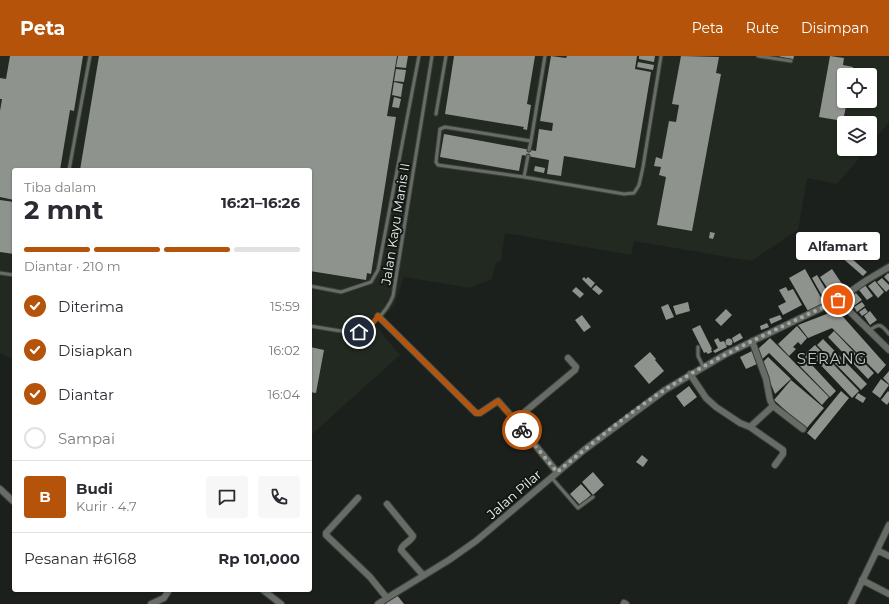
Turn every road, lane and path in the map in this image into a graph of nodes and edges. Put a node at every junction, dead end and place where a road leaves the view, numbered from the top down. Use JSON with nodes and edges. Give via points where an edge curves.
{"nodes":[{"id":1,"x":90,"y":56,"type":"edge"},
{"id":2,"x":419,"y":56,"type":"edge"},
{"id":3,"x":432,"y":56,"type":"edge"},
{"id":4,"x":446,"y":56,"type":"edge"},
{"id":5,"x":545,"y":56,"type":"edge"},
{"id":6,"x":661,"y":56,"type":"edge"},
{"id":7,"x":758,"y":56,"type":"edge"},
{"id":8,"x":791,"y":61,"type":"dead end"},
{"id":9,"x":436,"y":114,"type":"dead end"},
{"id":10,"x":531,"y":141,"type":"junction"},
{"id":11,"x":529,"y":150,"type":"dead end"},
{"id":12,"x":528,"y":156,"type":"dead end"},
{"id":13,"x":69,"y":168,"type":"edge"},
{"id":14,"x":524,"y":177,"type":"junction"},
{"id":15,"x":889,"y":267,"type":"edge"},
{"id":16,"x":0,"y":273,"type":"edge"},
{"id":17,"x":12,"y":275,"type":"edge"},
{"id":18,"x":312,"y":286,"type":"edge"},
{"id":19,"x":838,"y":300,"type":"junction"},
{"id":20,"x":378,"y":316,"type":"junction"},
{"id":21,"x":312,"y":326,"type":"edge"},
{"id":22,"x":870,"y":331,"type":"junction"},
{"id":23,"x":889,"y":334,"type":"edge"},
{"id":24,"x":752,"y":341,"type":"junction"},
{"id":25,"x":698,"y":347,"type":"dead end"},
{"id":26,"x":888,"y":347,"type":"edge"},
{"id":27,"x":568,"y":358,"type":"dead end"},
{"id":28,"x":703,"y":366,"type":"junction"},
{"id":29,"x":690,"y":374,"type":"junction"},
{"id":30,"x":773,"y":406,"type":"junction"},
{"id":31,"x":515,"y":420,"type":"junction"},
{"id":32,"x":750,"y":427,"type":"junction"},
{"id":33,"x":803,"y":429,"type":"dead end"},
{"id":34,"x":775,"y":464,"type":"dead end"},
{"id":35,"x":557,"y":472,"type":"junction"},
{"id":36,"x":551,"y":476,"type":"junction"},
{"id":37,"x":0,"y":489,"type":"edge"},
{"id":38,"x":593,"y":497,"type":"dead end"},
{"id":39,"x":358,"y":498,"type":"dead end"},
{"id":40,"x":12,"y":500,"type":"edge"},
{"id":41,"x":387,"y":504,"type":"dead end"},
{"id":42,"x":889,"y":525,"type":"edge"},
{"id":43,"x":877,"y":550,"type":"junction"},
{"id":44,"x":889,"y":556,"type":"edge"},
{"id":45,"x":423,"y":575,"type":"junction"},
{"id":46,"x":862,"y":580,"type":"junction"},
{"id":47,"x":168,"y":592,"type":"edge"},
{"id":48,"x":266,"y":592,"type":"edge"},
{"id":49,"x":889,"y":594,"type":"edge"},
{"id":50,"x":387,"y":598,"type":"junction"},
{"id":51,"x":151,"y":604,"type":"edge"},
{"id":52,"x":281,"y":604,"type":"edge"},
{"id":53,"x":378,"y":604,"type":"edge"},
{"id":54,"x":851,"y":604,"type":"edge"}],
"edges":[{"from":1,"to":13,"type":"lane"},
{"from":2,"to":18,"type":"lane","via":[[378,270],[371,282],[341,292]]},
{"from":3,"to":20,"type":"lane","name":"Jalan Kayu Manis II","via":[[393,296]]},
{"from":4,"to":9,"type":"lane"},
{"from":5,"to":10,"type":"lane"},
{"from":6,"to":14,"type":"lane","via":[[643,167],[639,185],[634,193],[624,194]]},
{"from":7,"to":8,"type":"lane"},
{"from":10,"to":11,"type":"lane"},
{"from":10,"to":14,"type":"lane","via":[[445,127],[440,129],[436,162],[438,165]]},
{"from":12,"to":14,"type":"lane"},
{"from":15,"to":19,"type":"street","name":"Jalan Pilar"},
{"from":16,"to":17,"type":"lane"},
{"from":19,"to":22,"type":"street"},
{"from":19,"to":24,"type":"street","name":"Jalan Pilar"},
{"from":20,"to":21,"type":"lane","name":"Jalan Kayu Manis II","via":[[372,324],[353,333]]},
{"from":20,"to":31,"type":"street","via":[[476,413],[498,401]]},
{"from":22,"to":23,"type":"lane","via":[[880,325]]},
{"from":22,"to":26,"type":"street"},
{"from":24,"to":28,"type":"street","name":"Jalan Pilar"},
{"from":24,"to":30,"type":"street"},
{"from":25,"to":28,"type":"lane","via":[[698,357]]},
{"from":27,"to":31,"type":"street","via":[[576,369]]},
{"from":28,"to":29,"type":"street","name":"Jalan Pilar"},
{"from":29,"to":32,"type":"street","via":[[706,398],[716,407]]},
{"from":29,"to":35,"type":"street","name":"Jalan Pilar"},
{"from":30,"to":32,"type":"street"},
{"from":30,"to":33,"type":"street"},
{"from":31,"to":35,"type":"street"},
{"from":32,"to":34,"type":"street","via":[[784,451]]},
{"from":35,"to":36,"type":"street","name":"Jalan Pilar"},
{"from":36,"to":38,"type":"lane","via":[[578,508]]},
{"from":36,"to":45,"type":"street","name":"Jalan Pilar","via":[[476,541]]},
{"from":37,"to":40,"type":"street"},
{"from":39,"to":50,"type":"street","via":[[326,536],[370,577]]},
{"from":41,"to":45,"type":"street","via":[[413,536],[401,550]]},
{"from":42,"to":43,"type":"street"},
{"from":43,"to":44,"type":"street"},
{"from":43,"to":46,"type":"street"},
{"from":45,"to":50,"type":"street","name":"Jalan Pilar"},
{"from":46,"to":49,"type":"street"},
{"from":46,"to":54,"type":"street"},
{"from":47,"to":51,"type":"street","via":[[164,598]]},
{"from":48,"to":52,"type":"street"},
{"from":50,"to":53,"type":"street","name":"Jalan Pilar"}]}
